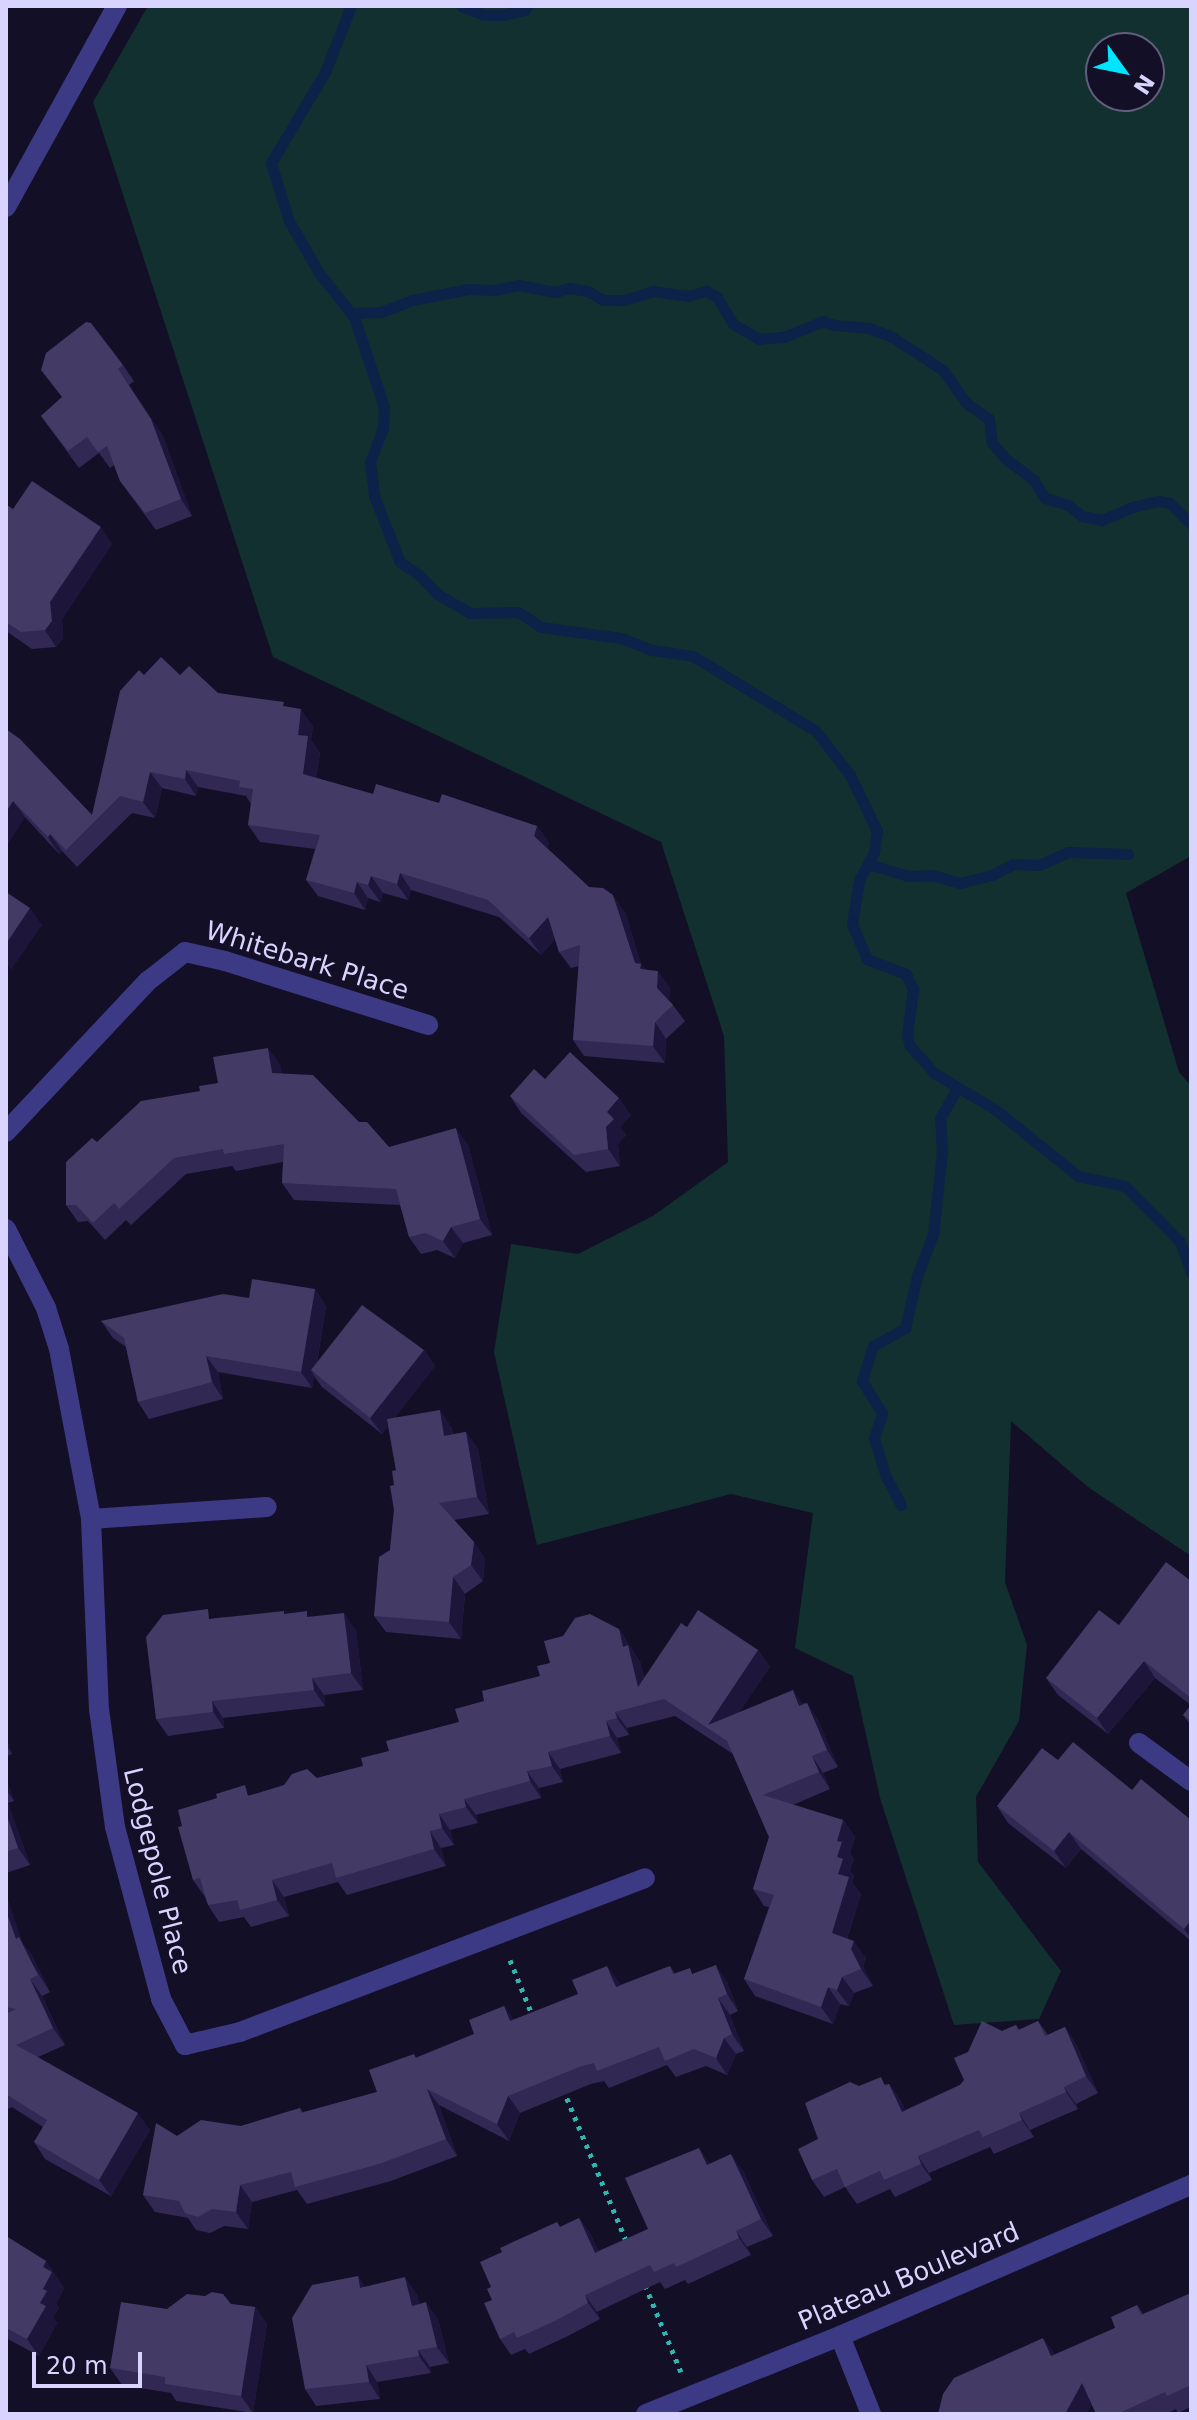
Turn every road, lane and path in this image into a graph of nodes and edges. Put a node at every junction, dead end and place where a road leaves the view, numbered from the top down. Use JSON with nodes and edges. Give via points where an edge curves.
{"nodes":[{"id":1,"x":117,"y":6,"type":"edge"},
{"id":2,"x":6,"y":207,"type":"edge"},
{"id":3,"x":428,"y":1025,"type":"dead end"},
{"id":4,"x":6,"y":1132,"type":"edge"},
{"id":5,"x":6,"y":1229,"type":"edge"},
{"id":6,"x":267,"y":1507,"type":"dead end"},
{"id":7,"x":91,"y":1519,"type":"junction"},
{"id":8,"x":1139,"y":1743,"type":"dead end"},
{"id":9,"x":1191,"y":1781,"type":"edge"},
{"id":10,"x":645,"y":1878,"type":"dead end"},
{"id":11,"x":500,"y":1933,"type":"junction"},
{"id":12,"x":538,"y":2028,"type":"edge"},
{"id":13,"x":562,"y":2086,"type":"edge"},
{"id":14,"x":1191,"y":2185,"type":"edge"},
{"id":15,"x":628,"y":2245,"type":"edge"},
{"id":16,"x":640,"y":2274,"type":"edge"},
{"id":17,"x":840,"y":2336,"type":"junction"},
{"id":18,"x":690,"y":2395,"type":"junction"},
{"id":19,"x":646,"y":2414,"type":"edge"},
{"id":20,"x":871,"y":2414,"type":"edge"}],
"edges":[{"from":1,"to":2,"type":"street"},
{"from":3,"to":4,"type":"street","name":"Whitebark Place","via":[[185,952],[148,981]]},
{"from":5,"to":7,"type":"street","name":"Lodgepole Place","via":[[46,1308],[59,1349]]},
{"from":6,"to":7,"type":"street"},
{"from":7,"to":11,"type":"street","name":"Lodgepole Place","via":[[99,1709],[115,1827],[161,1999],[185,2045],[240,2032]]},
{"from":8,"to":9,"type":"street"},
{"from":10,"to":11,"type":"street","name":"Lodgepole Place"},
{"from":11,"to":12,"type":"path"},
{"from":13,"to":15,"type":"path"},
{"from":14,"to":17,"type":"street","name":"Plateau Boulevard"},
{"from":16,"to":18,"type":"path"},
{"from":17,"to":18,"type":"street","name":"Plateau Boulevard"},
{"from":17,"to":20,"type":"street"},
{"from":18,"to":19,"type":"street","name":"Plateau Boulevard"}]}
